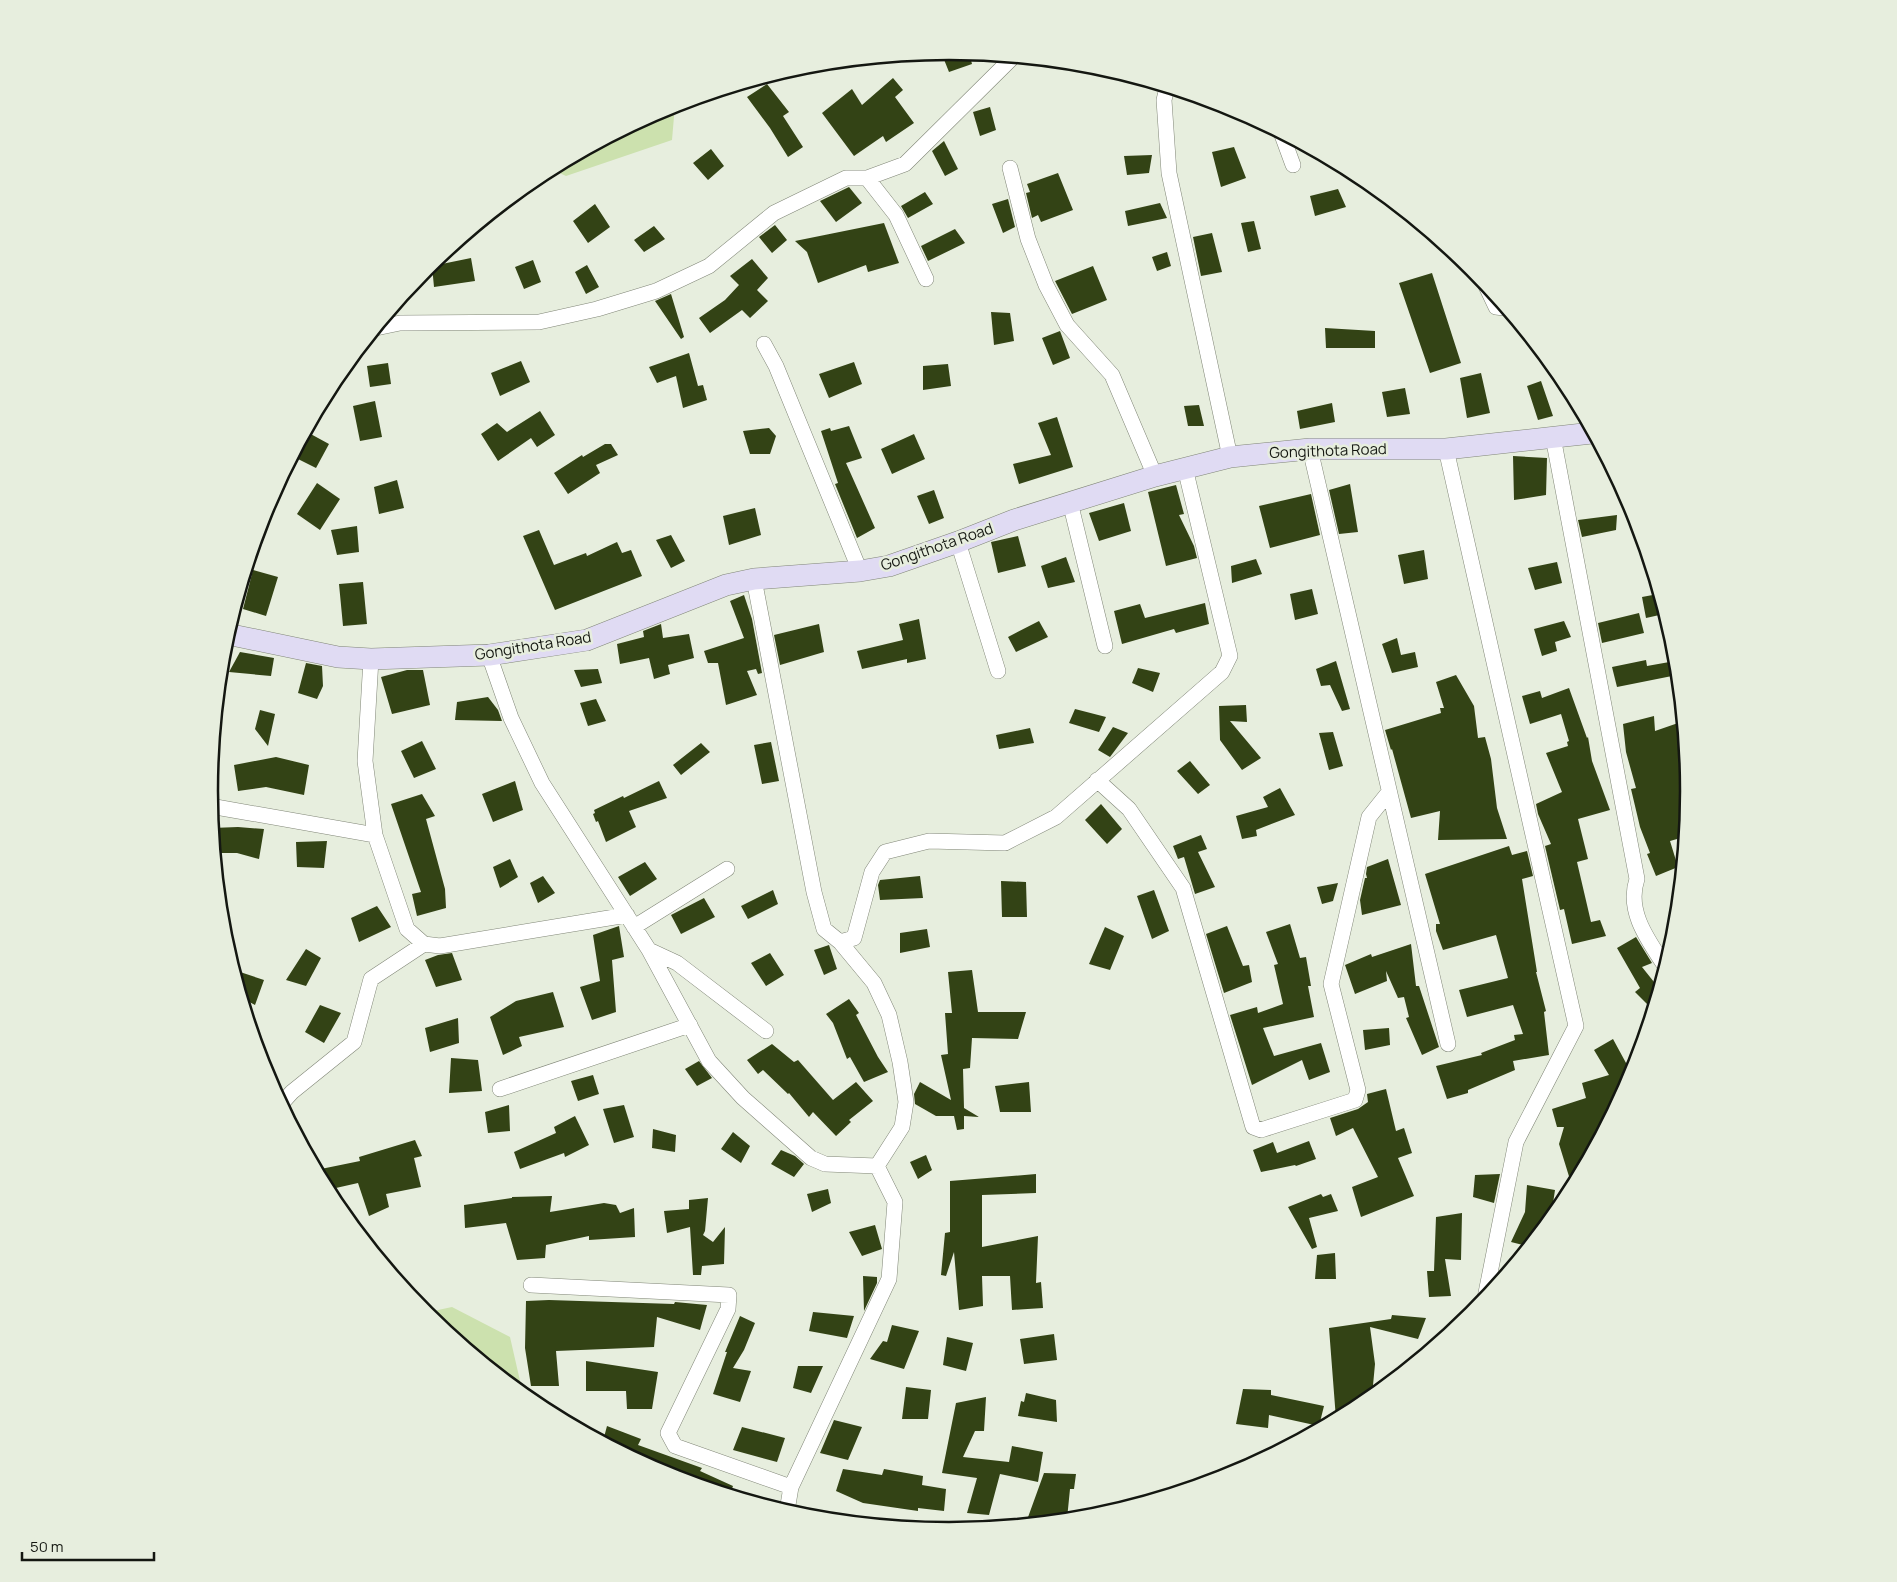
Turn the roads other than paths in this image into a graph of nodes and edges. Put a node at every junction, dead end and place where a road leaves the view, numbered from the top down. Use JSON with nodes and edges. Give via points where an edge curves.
{"nodes":[{"id":1,"x":1007,"y":63,"type":"edge"},
{"id":2,"x":1166,"y":94,"type":"edge"},
{"id":3,"x":1285,"y":142,"type":"edge"},
{"id":4,"x":1293,"y":165,"type":"dead end"},
{"id":5,"x":1010,"y":168,"type":"dead end"},
{"id":6,"x":867,"y":178,"type":"junction"},
{"id":7,"x":926,"y":279,"type":"dead end"},
{"id":8,"x":385,"y":326,"type":"edge"},
{"id":9,"x":764,"y":344,"type":"dead end"},
{"id":10,"x":1586,"y":433,"type":"edge"},
{"id":11,"x":1553,"y":436,"type":"junction"},
{"id":12,"x":1310,"y":449,"type":"junction"},
{"id":13,"x":1446,"y":449,"type":"junction"},
{"id":14,"x":1230,"y":457,"type":"junction"},
{"id":15,"x":1185,"y":468,"type":"junction"},
{"id":16,"x":1155,"y":476,"type":"junction"},
{"id":17,"x":1070,"y":502,"type":"junction"},
{"id":18,"x":958,"y":542,"type":"junction"},
{"id":19,"x":860,"y":571,"type":"junction"},
{"id":20,"x":754,"y":579,"type":"junction"},
{"id":21,"x":235,"y":636,"type":"edge"},
{"id":22,"x":1105,"y":646,"type":"dead end"},
{"id":23,"x":489,"y":655,"type":"junction"},
{"id":24,"x":371,"y":660,"type":"junction"},
{"id":25,"x":998,"y":671,"type":"dead end"},
{"id":26,"x":1097,"y":780,"type":"junction"},
{"id":27,"x":1389,"y":792,"type":"junction"},
{"id":28,"x":218,"y":807,"type":"edge"},
{"id":29,"x":375,"y":835,"type":"junction"},
{"id":30,"x":727,"y":869,"type":"dead end"},
{"id":31,"x":630,"y":921,"type":"junction"},
{"id":32,"x":840,"y":942,"type":"junction"},
{"id":33,"x":424,"y":944,"type":"junction"},
{"id":34,"x":649,"y":950,"type":"junction"},
{"id":35,"x":1660,"y":958,"type":"edge"},
{"id":36,"x":690,"y":1025,"type":"junction"},
{"id":37,"x":766,"y":1031,"type":"dead end"},
{"id":38,"x":1448,"y":1044,"type":"dead end"},
{"id":39,"x":500,"y":1089,"type":"dead end"},
{"id":40,"x":286,"y":1099,"type":"edge"},
{"id":41,"x":877,"y":1166,"type":"junction"},
{"id":42,"x":1488,"y":1284,"type":"edge"},
{"id":43,"x":531,"y":1286,"type":"dead end"},
{"id":44,"x":791,"y":1487,"type":"junction"},
{"id":45,"x":788,"y":1504,"type":"edge"}],
"edges":[{"from":1,"to":6,"type":"street","via":[[904,164]]},
{"from":2,"to":14,"type":"street","via":[[1169,173]]},
{"from":3,"to":4,"type":"street"},
{"from":5,"to":16,"type":"street","via":[[1028,239],[1046,285],[1068,325],[1112,375]]},
{"from":6,"to":7,"type":"street","via":[[896,215]]},
{"from":6,"to":8,"type":"street","via":[[846,178],[774,214],[709,266],[656,291],[605,307],[539,322],[400,323]]},
{"from":9,"to":19,"type":"street"},
{"from":10,"to":11,"type":"street","name":"Gongithota Road"},
{"from":11,"to":13,"type":"street","name":"Gongithota Road"},
{"from":11,"to":35,"type":"street","via":[[1637,878],[1634,887],[1637,918]]},
{"from":12,"to":13,"type":"street","name":"Gongithota Road"},
{"from":12,"to":14,"type":"street","name":"Gongithota Road"},
{"from":12,"to":27,"type":"street"},
{"from":13,"to":42,"type":"street","via":[[1576,1026],[1516,1142]]},
{"from":14,"to":15,"type":"street","name":"Gongithota Road"},
{"from":15,"to":16,"type":"street","name":"Gongithota Road"},
{"from":15,"to":26,"type":"street","via":[[1230,656],[1222,672]]},
{"from":16,"to":17,"type":"street","name":"Gongithota Road"},
{"from":17,"to":18,"type":"street","name":"Gongithota Road"},
{"from":17,"to":22,"type":"street"},
{"from":18,"to":19,"type":"street","name":"Gongithota Road","via":[[889,566]]},
{"from":18,"to":25,"type":"street"},
{"from":19,"to":20,"type":"street","name":"Gongithota Road"},
{"from":20,"to":23,"type":"street","name":"Gongithota Road","via":[[726,585],[587,640]]},
{"from":20,"to":32,"type":"street","via":[[814,892],[824,929]]},
{"from":21,"to":24,"type":"street","name":"Gongithota Road","via":[[338,657]]},
{"from":23,"to":24,"type":"street","name":"Gongithota Road"},
{"from":23,"to":31,"type":"street","via":[[511,718],[542,783]]},
{"from":24,"to":29,"type":"street","via":[[365,761]]},
{"from":26,"to":27,"type":"street","via":[[1128,809],[1183,888],[1253,1127],[1261,1130],[1355,1100],[1358,1090],[1331,984],[1369,817]]},
{"from":26,"to":32,"type":"street","via":[[1056,817],[1005,843],[929,841],[885,852],[872,872],[854,938]]},
{"from":27,"to":38,"type":"street"},
{"from":28,"to":29,"type":"street"},
{"from":29,"to":33,"type":"street","via":[[407,928]]},
{"from":30,"to":31,"type":"street"},
{"from":31,"to":33,"type":"street","via":[[440,946]]},
{"from":31,"to":34,"type":"street"},
{"from":32,"to":41,"type":"street","via":[[874,982],[889,1015],[900,1062],[906,1102],[902,1127]]},
{"from":33,"to":40,"type":"street","via":[[371,979],[354,1042]]},
{"from":34,"to":36,"type":"street"},
{"from":34,"to":37,"type":"street","via":[[677,962]]},
{"from":36,"to":39,"type":"street"},
{"from":36,"to":41,"type":"street","via":[[709,1061],[743,1098],[811,1158],[824,1164]]},
{"from":41,"to":44,"type":"street","via":[[895,1202],[889,1279]]},
{"from":43,"to":44,"type":"street","via":[[729,1295],[728,1310],[668,1433],[675,1446]]},
{"from":44,"to":45,"type":"street"}]}
